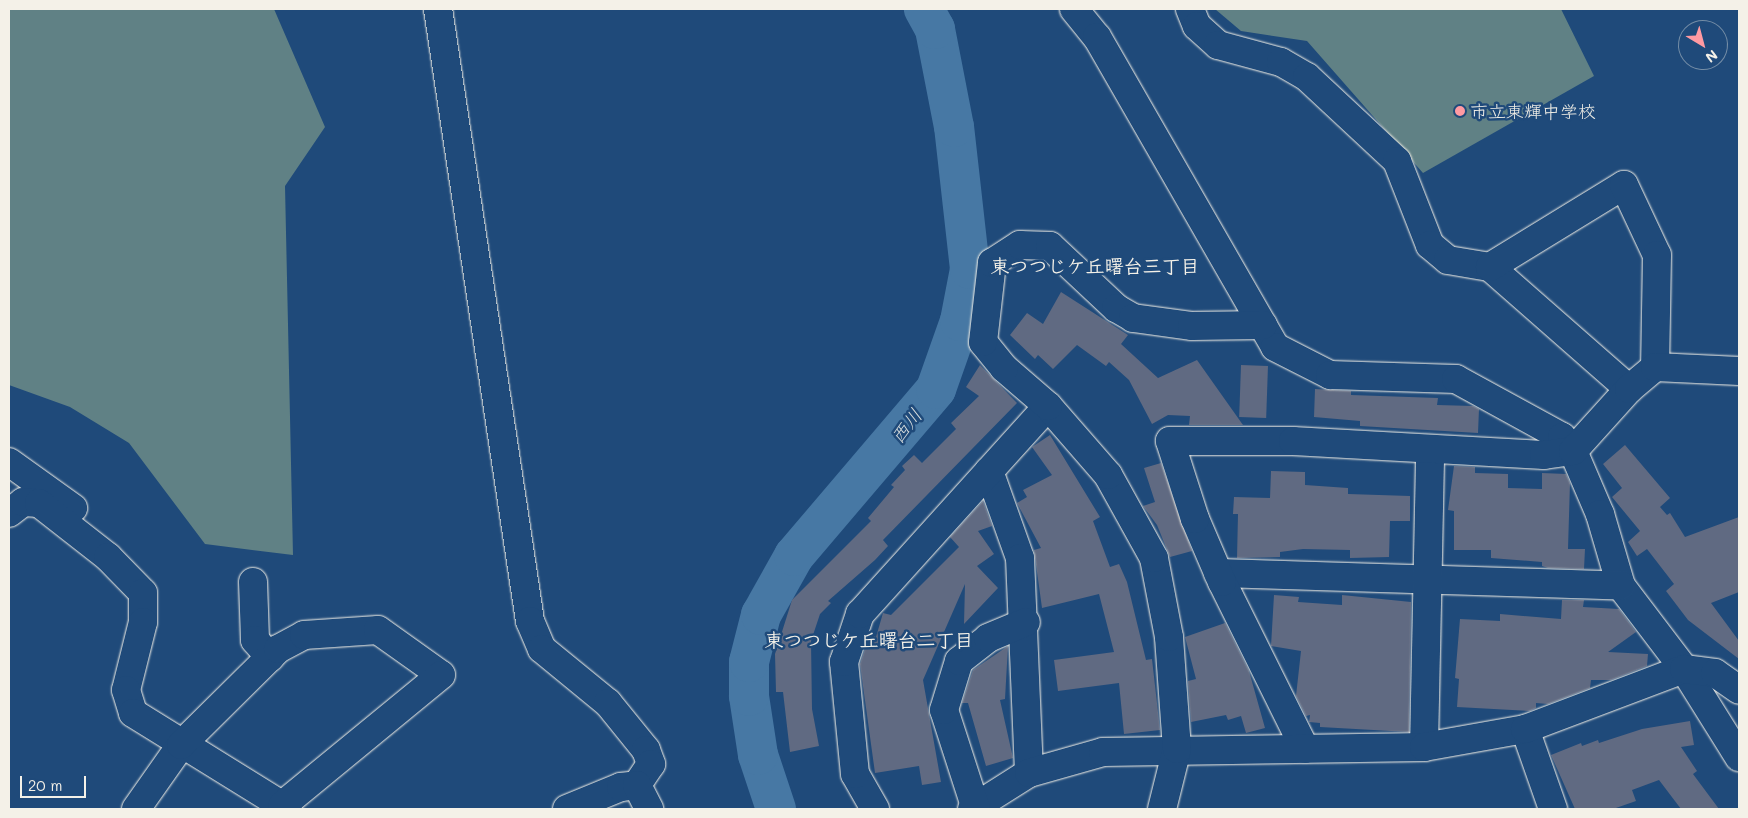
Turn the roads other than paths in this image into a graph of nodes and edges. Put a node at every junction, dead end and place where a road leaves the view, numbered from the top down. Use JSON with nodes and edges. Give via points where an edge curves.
{"nodes":[{"id":1,"x":438,"y":9,"type":"edge"},
{"id":2,"x":1074,"y":9,"type":"edge"},
{"id":3,"x":1190,"y":9,"type":"edge"},
{"id":4,"x":1490,"y":267,"type":"junction"},
{"id":5,"x":1263,"y":325,"type":"junction"},
{"id":6,"x":1655,"y":367,"type":"junction"},
{"id":7,"x":1739,"y":372,"type":"edge"},
{"id":8,"x":1629,"y":389,"type":"junction"},
{"id":9,"x":1048,"y":406,"type":"junction"},
{"id":10,"x":1430,"y":449,"type":"junction"},
{"id":11,"x":1573,"y":451,"type":"junction"},
{"id":12,"x":9,"y":462,"type":"edge"},
{"id":13,"x":989,"y":471,"type":"junction"},
{"id":14,"x":9,"y":512,"type":"edge"},
{"id":15,"x":1218,"y":573,"type":"junction"},
{"id":16,"x":1428,"y":577,"type":"junction"},
{"id":17,"x":134,"y":581,"type":"junction"},
{"id":18,"x":253,"y":582,"type":"dead end"},
{"id":19,"x":1621,"y":586,"type":"junction"},
{"id":20,"x":1026,"y":622,"type":"junction"},
{"id":21,"x":270,"y":657,"type":"junction"},
{"id":22,"x":1684,"y":669,"type":"junction"},
{"id":23,"x":1737,"y":684,"type":"edge"},
{"id":24,"x":1525,"y":729,"type":"junction"},
{"id":25,"x":181,"y":745,"type":"junction"},
{"id":26,"x":1424,"y":747,"type":"junction"},
{"id":27,"x":1177,"y":748,"type":"junction"},
{"id":28,"x":1305,"y":748,"type":"junction"},
{"id":29,"x":1739,"y":757,"type":"edge"},
{"id":30,"x":1029,"y":773,"type":"junction"},
{"id":31,"x":637,"y":785,"type":"junction"},
{"id":32,"x":286,"y":807,"type":"edge"},
{"id":33,"x":136,"y":809,"type":"edge"},
{"id":34,"x":567,"y":809,"type":"edge"},
{"id":35,"x":649,"y":809,"type":"edge"},
{"id":36,"x":875,"y":809,"type":"edge"},
{"id":37,"x":974,"y":809,"type":"edge"},
{"id":38,"x":1162,"y":809,"type":"edge"},
{"id":39,"x":1553,"y":809,"type":"edge"}],
"edges":[{"from":1,"to":31,"type":"street","via":[[530,621],[542,649],[608,703],[646,750],[651,764]]},
{"from":2,"to":5,"type":"street","via":[[1097,37]]},
{"from":3,"to":4,"type":"street","via":[[1197,26],[1218,45],[1280,62],[1308,77],[1397,161],[1430,245],[1448,260]]},
{"from":4,"to":6,"type":"street","via":[[1624,185],[1657,254]]},
{"from":4,"to":8,"type":"street"},
{"from":5,"to":9,"type":"street","via":[[1192,326],[1133,318],[1116,308],[1050,246],[1020,245],[992,264],[983,342],[1004,368]]},
{"from":5,"to":11,"type":"street","via":[[1274,348],[1330,375],[1456,379],[1562,437]]},
{"from":6,"to":7,"type":"street"},
{"from":6,"to":8,"type":"street"},
{"from":8,"to":11,"type":"street"},
{"from":9,"to":13,"type":"street"},
{"from":9,"to":27,"type":"street","via":[[1108,475],[1154,558],[1169,637]]},
{"from":10,"to":11,"type":"street","via":[[1544,455]]},
{"from":10,"to":15,"type":"street","via":[[1293,442],[1170,441],[1195,519]]},
{"from":10,"to":16,"type":"street"},
{"from":11,"to":19,"type":"street","via":[[1600,514]]},
{"from":12,"to":17,"type":"street","via":[[39,481],[118,544],[131,561]]},
{"from":13,"to":20,"type":"street","via":[[1020,558]]},
{"from":13,"to":36,"type":"street","via":[[860,614],[844,662],[855,774]]},
{"from":14,"to":17,"type":"street","via":[[23,502],[39,504]]},
{"from":15,"to":16,"type":"street"},
{"from":15,"to":28,"type":"street"},
{"from":16,"to":19,"type":"street"},
{"from":16,"to":26,"type":"street"},
{"from":17,"to":25,"type":"street","via":[[143,593],[143,622],[126,690],[133,713]]},
{"from":18,"to":21,"type":"street","via":[[256,640]]},
{"from":19,"to":22,"type":"street"},
{"from":20,"to":30,"type":"street"},
{"from":20,"to":37,"type":"street","via":[[988,638],[958,661],[944,710]]},
{"from":21,"to":25,"type":"street"},
{"from":21,"to":32,"type":"street","via":[[304,635],[378,630],[441,674]]},
{"from":22,"to":23,"type":"street","via":[[1715,673]]},
{"from":22,"to":24,"type":"street"},
{"from":22,"to":29,"type":"street"},
{"from":24,"to":26,"type":"street"},
{"from":24,"to":39,"type":"street"},
{"from":25,"to":32,"type":"street"},
{"from":25,"to":33,"type":"street"},
{"from":26,"to":28,"type":"street"},
{"from":27,"to":28,"type":"street"},
{"from":27,"to":30,"type":"street","via":[[1103,752]]},
{"from":27,"to":38,"type":"street"},
{"from":30,"to":37,"type":"street"},
{"from":31,"to":34,"type":"street","via":[[621,787]]},
{"from":31,"to":35,"type":"street"}]}
